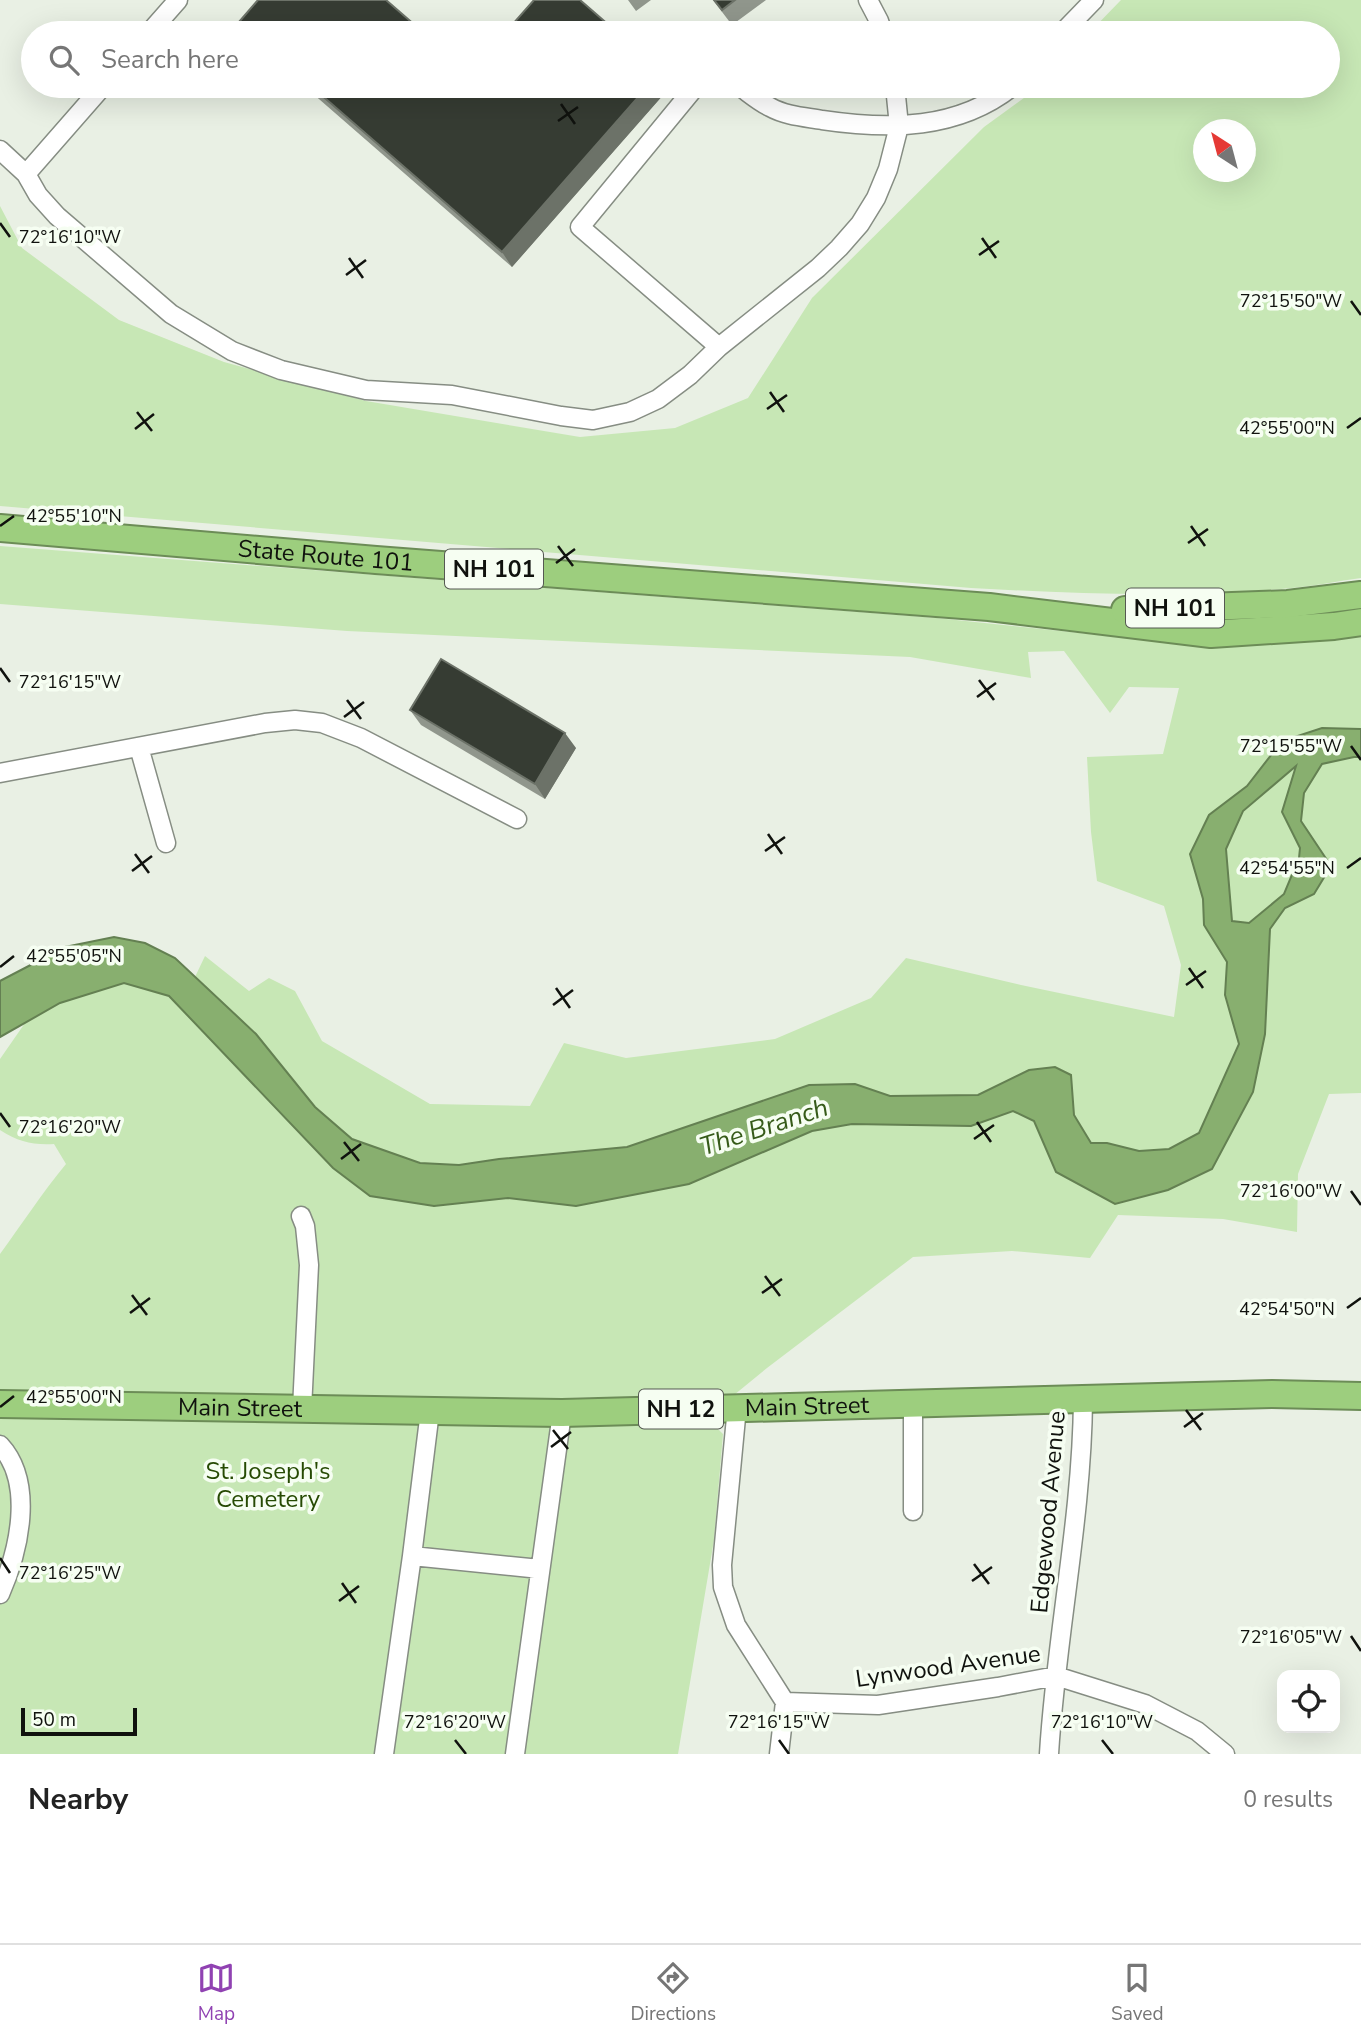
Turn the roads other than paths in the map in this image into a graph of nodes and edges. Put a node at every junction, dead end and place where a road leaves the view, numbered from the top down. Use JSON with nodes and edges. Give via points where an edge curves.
{"nodes":[{"id":1,"x":178,"y":0,"type":"edge"},
{"id":2,"x":868,"y":0,"type":"edge"},
{"id":3,"x":1094,"y":0,"type":"edge"},
{"id":4,"x":160,"y":21,"type":"edge"},
{"id":5,"x":879,"y":21,"type":"edge"},
{"id":6,"x":1074,"y":21,"type":"edge"},
{"id":7,"x":92,"y":98,"type":"edge"},
{"id":8,"x":686,"y":98,"type":"edge"},
{"id":9,"x":757,"y":98,"type":"edge"},
{"id":10,"x":896,"y":98,"type":"edge"},
{"id":11,"x":996,"y":98,"type":"edge"},
{"id":12,"x":899,"y":126,"type":"junction"},
{"id":13,"x":0,"y":150,"type":"edge"},
{"id":14,"x":26,"y":174,"type":"junction"},
{"id":15,"x":719,"y":347,"type":"junction"},
{"id":16,"x":0,"y":528,"type":"edge"},
{"id":17,"x":1361,"y":595,"type":"edge"},
{"id":18,"x":989,"y":607,"type":"junction"},
{"id":19,"x":1361,"y":622,"type":"edge"},
{"id":20,"x":139,"y":747,"type":"junction"},
{"id":21,"x":0,"y":773,"type":"edge"},
{"id":22,"x":517,"y":819,"type":"dead end"},
{"id":23,"x":166,"y":843,"type":"dead end"},
{"id":24,"x":301,"y":1216,"type":"dead end"},
{"id":25,"x":1361,"y":1396,"type":"edge"},
{"id":26,"x":1083,"y":1400,"type":"junction"},
{"id":27,"x":913,"y":1403,"type":"junction"},
{"id":28,"x":0,"y":1404,"type":"edge"},
{"id":29,"x":737,"y":1408,"type":"junction"},
{"id":30,"x":302,"y":1409,"type":"junction"},
{"id":31,"x":430,"y":1411,"type":"junction"},
{"id":32,"x":562,"y":1412,"type":"junction"},
{"id":33,"x":0,"y":1445,"type":"edge"},
{"id":34,"x":914,"y":1511,"type":"dead end"},
{"id":35,"x":412,"y":1556,"type":"junction"},
{"id":36,"x":540,"y":1569,"type":"junction"},
{"id":37,"x":0,"y":1594,"type":"edge"},
{"id":38,"x":1056,"y":1676,"type":"junction"},
{"id":39,"x":785,"y":1702,"type":"junction"},
{"id":40,"x":384,"y":1754,"type":"edge"},
{"id":41,"x":515,"y":1754,"type":"edge"},
{"id":42,"x":779,"y":1754,"type":"edge"},
{"id":43,"x":1049,"y":1754,"type":"edge"},
{"id":44,"x":1225,"y":1754,"type":"edge"}],
"edges":[{"from":1,"to":4,"type":"street"},
{"from":2,"to":5,"type":"street"},
{"from":3,"to":6,"type":"street"},
{"from":7,"to":14,"type":"street"},
{"from":8,"to":15,"type":"street","via":[[580,227]]},
{"from":9,"to":12,"type":"street","via":[[792,115]]},
{"from":10,"to":12,"type":"street"},
{"from":11,"to":12,"type":"street","via":[[962,114]]},
{"from":12,"to":15,"type":"street","via":[[888,169],[860,224],[818,268]]},
{"from":13,"to":14,"type":"street"},
{"from":14,"to":15,"type":"street","via":[[57,216],[172,314],[232,351],[281,370],[366,390],[452,395],[593,419],[630,412],[658,398]]},
{"from":16,"to":18,"type":"highway","name":"State Route 101","number":"NH 101"},
{"from":17,"to":18,"type":"highway","name":"State Route 101","number":"NH 101","via":[[1288,604],[1139,610]]},
{"from":18,"to":19,"type":"highway","name":"State Route 101","number":"NH 101","via":[[1211,634]]},
{"from":20,"to":21,"type":"street"},
{"from":20,"to":22,"type":"street","via":[[285,721],[322,723],[361,738]]},
{"from":20,"to":23,"type":"street"},
{"from":24,"to":30,"type":"street","via":[[309,1265]]},
{"from":25,"to":26,"type":"highway","name":"Main Street","number":"NH 12"},
{"from":26,"to":27,"type":"highway","name":"Main Street","number":"NH 12"},
{"from":26,"to":38,"type":"street","name":"Edgewood Avenue"},
{"from":27,"to":29,"type":"highway","name":"Main Street","number":"NH 12"},
{"from":27,"to":34,"type":"street"},
{"from":28,"to":30,"type":"highway","name":"Main Street","number":"NH 12"},
{"from":29,"to":32,"type":"highway","name":"Main Street","number":"NH 12"},
{"from":29,"to":39,"type":"street","via":[[723,1587],[736,1625]]},
{"from":30,"to":31,"type":"highway","name":"Main Street","number":"NH 12"},
{"from":31,"to":32,"type":"highway","name":"Main Street","number":"NH 12"},
{"from":31,"to":35,"type":"street"},
{"from":32,"to":36,"type":"street"},
{"from":33,"to":37,"type":"street","via":[[16,1469],[22,1515]]},
{"from":35,"to":36,"type":"street"},
{"from":35,"to":40,"type":"street"},
{"from":36,"to":41,"type":"street"},
{"from":38,"to":39,"type":"street","name":"Lynwood Avenue","via":[[878,1705]]},
{"from":38,"to":43,"type":"street","name":"Edgewood Avenue"},
{"from":38,"to":44,"type":"street","name":"Lynwood Avenue","via":[[1144,1704],[1197,1731]]},
{"from":39,"to":42,"type":"street"}]}
